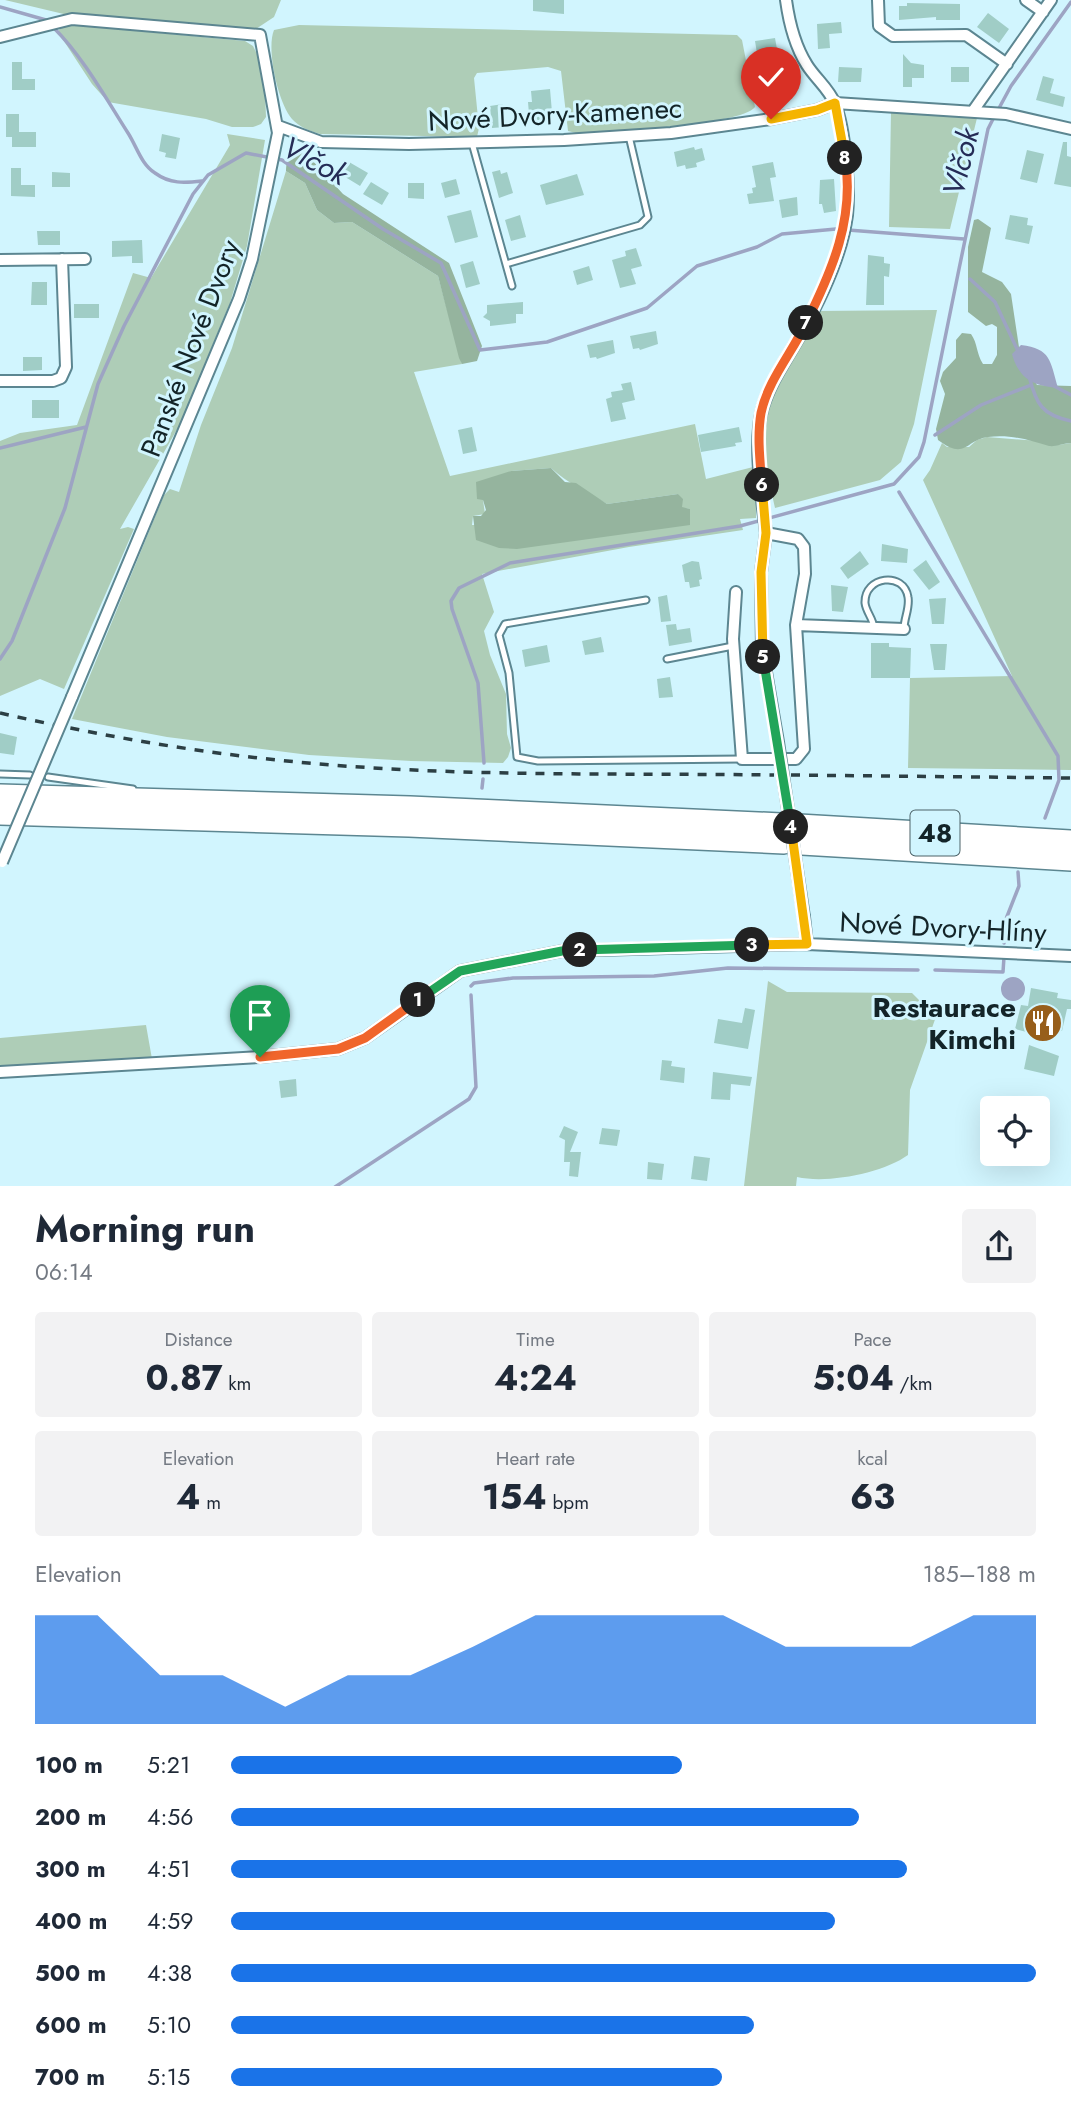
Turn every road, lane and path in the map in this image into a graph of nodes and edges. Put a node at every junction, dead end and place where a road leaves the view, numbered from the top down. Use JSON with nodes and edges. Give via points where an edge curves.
{"nodes":[{"id":1,"x":786,"y":0,"type":"edge"},
{"id":2,"x":878,"y":0,"type":"edge"},
{"id":3,"x":1026,"y":0,"type":"edge"},
{"id":4,"x":1051,"y":0,"type":"edge"},
{"id":5,"x":1043,"y":12,"type":"junction"},
{"id":6,"x":0,"y":37,"type":"edge"},
{"id":7,"x":1007,"y":64,"type":"junction"},
{"id":8,"x":835,"y":103,"type":"junction"},
{"id":9,"x":976,"y":112,"type":"junction"},
{"id":10,"x":278,"y":126,"type":"junction"},
{"id":11,"x":1071,"y":129,"type":"edge"},
{"id":12,"x":629,"y":136,"type":"junction"},
{"id":13,"x":472,"y":143,"type":"junction"},
{"id":14,"x":62,"y":259,"type":"junction"},
{"id":15,"x":85,"y":259,"type":"dead end"},
{"id":16,"x":0,"y":260,"type":"edge"},
{"id":17,"x":506,"y":264,"type":"junction"},
{"id":18,"x":512,"y":286,"type":"dead end"},
{"id":19,"x":0,"y":382,"type":"edge"},
{"id":20,"x":766,"y":529,"type":"junction"},
{"id":21,"x":736,"y":592,"type":"dead end"},
{"id":22,"x":646,"y":600,"type":"dead end"},
{"id":23,"x":796,"y":625,"type":"junction"},
{"id":24,"x":874,"y":629,"type":"junction"},
{"id":25,"x":904,"y":629,"type":"joint"},
{"id":26,"x":733,"y":646,"type":"junction"},
{"id":27,"x":667,"y":659,"type":"dead end"},
{"id":28,"x":741,"y":759,"type":"junction"},
{"id":29,"x":0,"y":774,"type":"edge"},
{"id":30,"x":30,"y":775,"type":"dead end"},
{"id":31,"x":48,"y":777,"type":"dead end"},
{"id":32,"x":136,"y":790,"type":"dead end"},
{"id":33,"x":149,"y":792,"type":"dead end"},
{"id":34,"x":0,"y":795,"type":"edge"},
{"id":35,"x":226,"y":803,"type":"junction"},
{"id":36,"x":0,"y":814,"type":"edge"},
{"id":37,"x":791,"y":834,"type":"junction"},
{"id":38,"x":1071,"y":841,"type":"edge"},
{"id":39,"x":1071,"y":860,"type":"edge"},
{"id":40,"x":1,"y":865,"type":"edge"},
{"id":41,"x":807,"y":944,"type":"junction"},
{"id":42,"x":1071,"y":956,"type":"edge"},
{"id":43,"x":0,"y":1072,"type":"edge"}],
"edges":[{"from":1,"to":8,"type":"street","via":[[789,24],[806,64]]},
{"from":2,"to":7,"type":"street","via":[[879,26],[884,32],[893,36],[966,35]]},
{"from":3,"to":5,"type":"street"},
{"from":4,"to":5,"type":"street"},
{"from":5,"to":7,"type":"street"},
{"from":6,"to":10,"type":"street","name":"Panské Nové Dvory","via":[[72,19],[260,35]]},
{"from":7,"to":9,"type":"street"},
{"from":8,"to":9,"type":"street","name":"Nové Dvory-Kamenec"},
{"from":8,"to":12,"type":"street","name":"Nové Dvory-Kamenec","via":[[771,119]]},
{"from":8,"to":20,"type":"street","via":[[846,163],[847,216],[825,284],[761,412]]},
{"from":9,"to":11,"type":"street","name":"Nové Dvory-Kamenec"},
{"from":10,"to":13,"type":"street","name":"Nové Dvory-Kamenec","via":[[321,142]]},
{"from":10,"to":40,"type":"street","name":"Panské Nové Dvory","bridge":true,"via":[[252,259],[239,299]]},
{"from":12,"to":13,"type":"street","name":"Nové Dvory-Kamenec"},
{"from":12,"to":17,"type":"lane","via":[[648,217],[640,225]]},
{"from":13,"to":17,"type":"lane"},
{"from":14,"to":15,"type":"street"},
{"from":14,"to":16,"type":"street"},
{"from":14,"to":19,"type":"street","via":[[66,368],[61,378]]},
{"from":17,"to":18,"type":"lane"},
{"from":20,"to":23,"type":"street","via":[[798,539],[804,547],[805,574]]},
{"from":20,"to":41,"type":"street","bridge":true,"via":[[761,572],[762,649]]},
{"from":21,"to":26,"type":"street"},
{"from":22,"to":28,"type":"lane","via":[[505,624],[499,635],[509,673],[517,757],[551,761]]},
{"from":23,"to":24,"type":"street"},
{"from":23,"to":28,"type":"street","via":[[804,749],[796,760]]},
{"from":24,"to":25,"type":"street"},
{"from":24,"to":25,"type":"lane","via":[[866,594],[886,579],[907,591]]},
{"from":26,"to":27,"type":"lane"},
{"from":26,"to":28,"type":"street"},
{"from":29,"to":30,"type":"lane"},
{"from":31,"to":32,"type":"lane"},
{"from":33,"to":35,"type":"lane"},
{"from":34,"to":35,"type":"highway"},
{"from":35,"to":37,"type":"highway","via":[[410,807]]},
{"from":36,"to":37,"type":"highway"},
{"from":37,"to":38,"type":"highway","number":"48"},
{"from":37,"to":39,"type":"highway","number":"48"},
{"from":41,"to":42,"type":"street","name":"Nové Dvory-Hlíny"},
{"from":41,"to":43,"type":"street","name":"Nové Dvory-Hlíny","via":[[562,951],[460,971],[365,1038],[338,1049]]}]}
